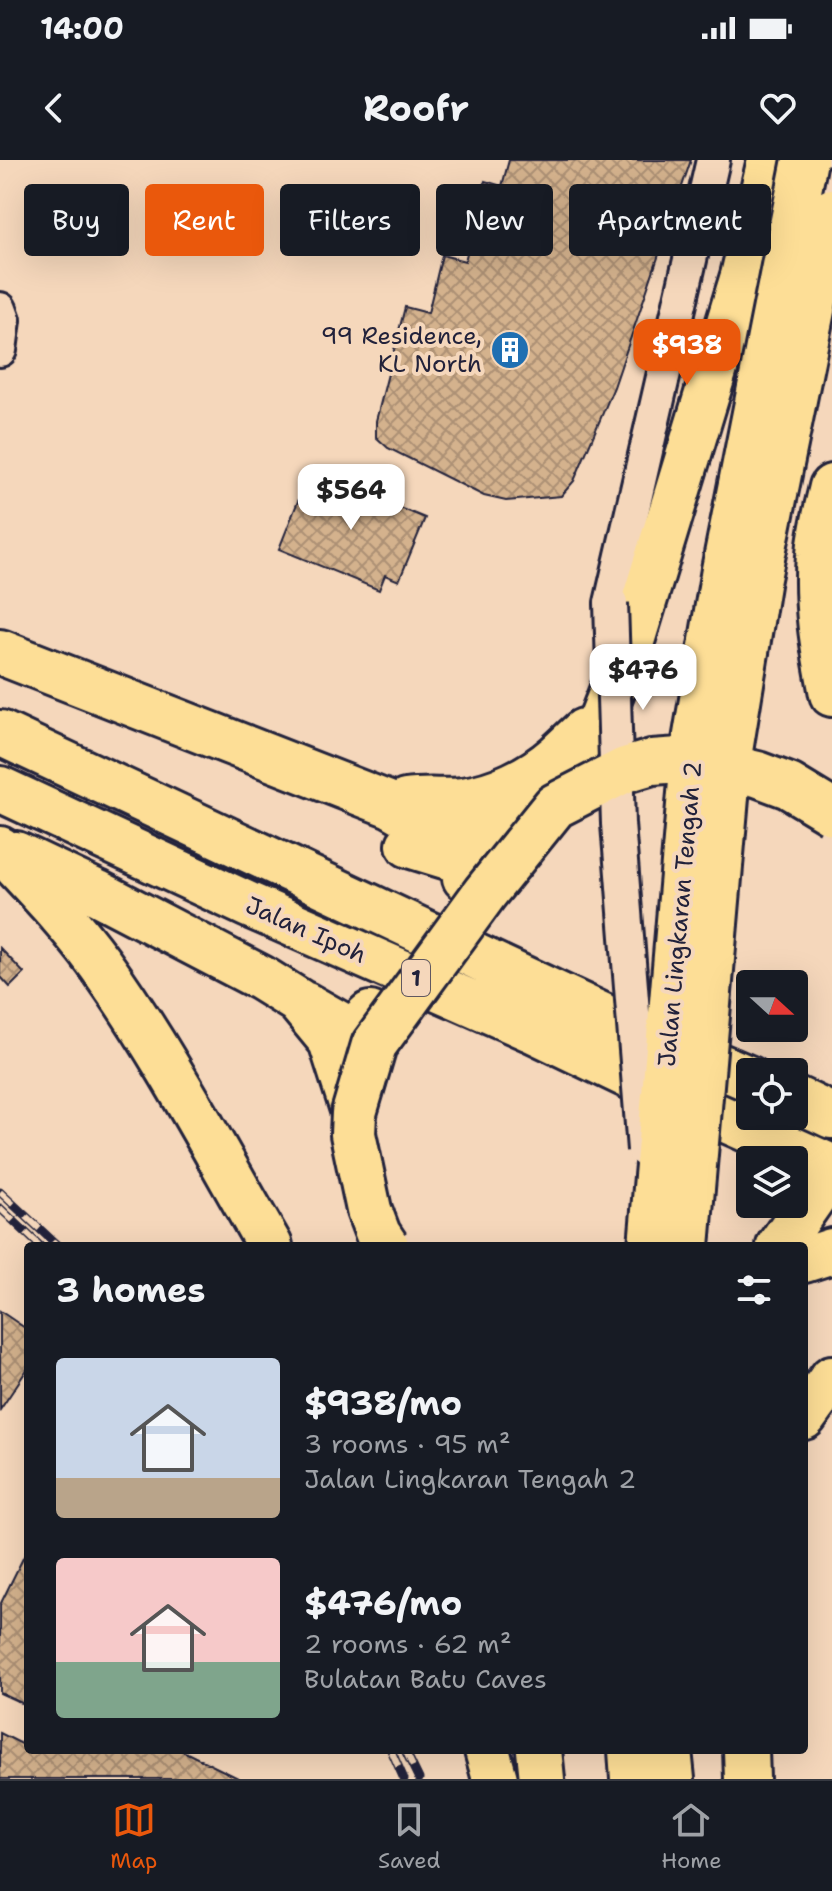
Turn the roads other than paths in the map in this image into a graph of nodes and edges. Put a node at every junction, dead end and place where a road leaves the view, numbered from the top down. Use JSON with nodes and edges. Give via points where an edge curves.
{"nodes":[{"id":1,"x":713,"y":160,"type":"edge"},
{"id":2,"x":770,"y":160,"type":"edge"},
{"id":3,"x":805,"y":160,"type":"edge"},
{"id":4,"x":832,"y":211,"type":"edge"},
{"id":5,"x":0,"y":309,"type":"edge"},
{"id":6,"x":0,"y":350,"type":"edge"},
{"id":7,"x":830,"y":507,"type":"edge"},
{"id":8,"x":0,"y":652,"type":"edge"},
{"id":9,"x":832,"y":694,"type":"edge"},
{"id":10,"x":602,"y":717,"type":"junction"},
{"id":11,"x":0,"y":733,"type":"edge"},
{"id":12,"x":292,"y":766,"type":"junction"},
{"id":13,"x":0,"y":789,"type":"edge"},
{"id":14,"x":391,"y":805,"type":"junction"},
{"id":15,"x":555,"y":806,"type":"junction"},
{"id":16,"x":832,"y":812,"type":"edge"},
{"id":17,"x":0,"y":848,"type":"edge"},
{"id":18,"x":298,"y":1001,"type":"junction"},
{"id":19,"x":736,"y":1073,"type":"edge"},
{"id":20,"x":808,"y":1105,"type":"edge"},
{"id":21,"x":354,"y":1113,"type":"junction"},
{"id":22,"x":832,"y":1116,"type":"edge"},
{"id":23,"x":832,"y":1169,"type":"edge"},
{"id":24,"x":268,"y":1242,"type":"edge"},
{"id":25,"x":383,"y":1242,"type":"edge"},
{"id":26,"x":663,"y":1242,"type":"edge"},
{"id":27,"x":663,"y":1242,"type":"edge"},
{"id":28,"x":663,"y":1242,"type":"edge"},
{"id":29,"x":782,"y":1242,"type":"edge"},
{"id":30,"x":832,"y":1251,"type":"edge"},
{"id":31,"x":808,"y":1259,"type":"edge"},
{"id":32,"x":832,"y":1378,"type":"edge"},
{"id":33,"x":808,"y":1411,"type":"edge"},
{"id":34,"x":488,"y":1754,"type":"edge"},
{"id":35,"x":539,"y":1754,"type":"edge"},
{"id":36,"x":631,"y":1754,"type":"edge"},
{"id":37,"x":669,"y":1754,"type":"edge"},
{"id":38,"x":746,"y":1754,"type":"edge"},
{"id":39,"x":774,"y":1754,"type":"edge"},
{"id":40,"x":495,"y":1779,"type":"edge"},
{"id":41,"x":542,"y":1779,"type":"edge"},
{"id":42,"x":633,"y":1779,"type":"edge"},
{"id":43,"x":672,"y":1779,"type":"edge"},
{"id":44,"x":747,"y":1779,"type":"edge"},
{"id":45,"x":773,"y":1779,"type":"edge"}],
"edges":[{"from":1,"to":26,"type":"street","bridge":true,"via":[[611,603],[618,824]]},
{"from":2,"to":10,"type":"highway","via":[[714,376],[632,641]]},
{"from":3,"to":27,"type":"highway","name":"Jalan Lingkaran Tengah 2","bridge":true,"via":[[694,747]]},
{"from":4,"to":28,"type":"highway","name":"Jalan Lingkaran Tengah 2","bridge":true,"via":[[758,578]]},
{"from":5,"to":6,"type":"street"},
{"from":7,"to":9,"type":"highway","via":[[819,553],[818,600]]},
{"from":8,"to":12,"type":"highway"},
{"from":10,"to":14,"type":"highway","via":[[514,784],[461,800]]},
{"from":10,"to":15,"type":"highway"},
{"from":11,"to":19,"type":"highway","name":"Jalan Ipoh","number":"1","via":[[603,1016]]},
{"from":12,"to":14,"type":"highway"},
{"from":12,"to":18,"type":"highway","via":[[350,820],[468,863],[469,871],[356,1027],[348,1029]]},
{"from":13,"to":23,"type":"highway","name":"Jalan Ipoh","number":"1"},
{"from":14,"to":15,"type":"highway","via":[[427,826],[473,831],[507,828]]},
{"from":15,"to":16,"type":"highway","bridge":true,"via":[[625,770],[680,760],[757,774]]},
{"from":15,"to":21,"type":"highway","bridge":true,"via":[[387,1025],[374,1045]]},
{"from":17,"to":18,"type":"highway","via":[[193,942]]},
{"from":17,"to":24,"type":"highway","via":[[99,963],[145,1029]]},
{"from":18,"to":21,"type":"highway","via":[[331,1041]]},
{"from":20,"to":22,"type":"highway"},
{"from":21,"to":25,"type":"highway","bridge":true,"via":[[369,1210]]},
{"from":23,"to":29,"type":"highway"},
{"from":30,"to":31,"type":"highway"},
{"from":32,"to":33,"type":"highway"},
{"from":34,"to":40,"type":"highway"},
{"from":35,"to":41,"type":"highway"},
{"from":36,"to":42,"type":"highway"},
{"from":37,"to":43,"type":"highway"},
{"from":38,"to":44,"type":"highway"},
{"from":39,"to":45,"type":"highway"}]}
